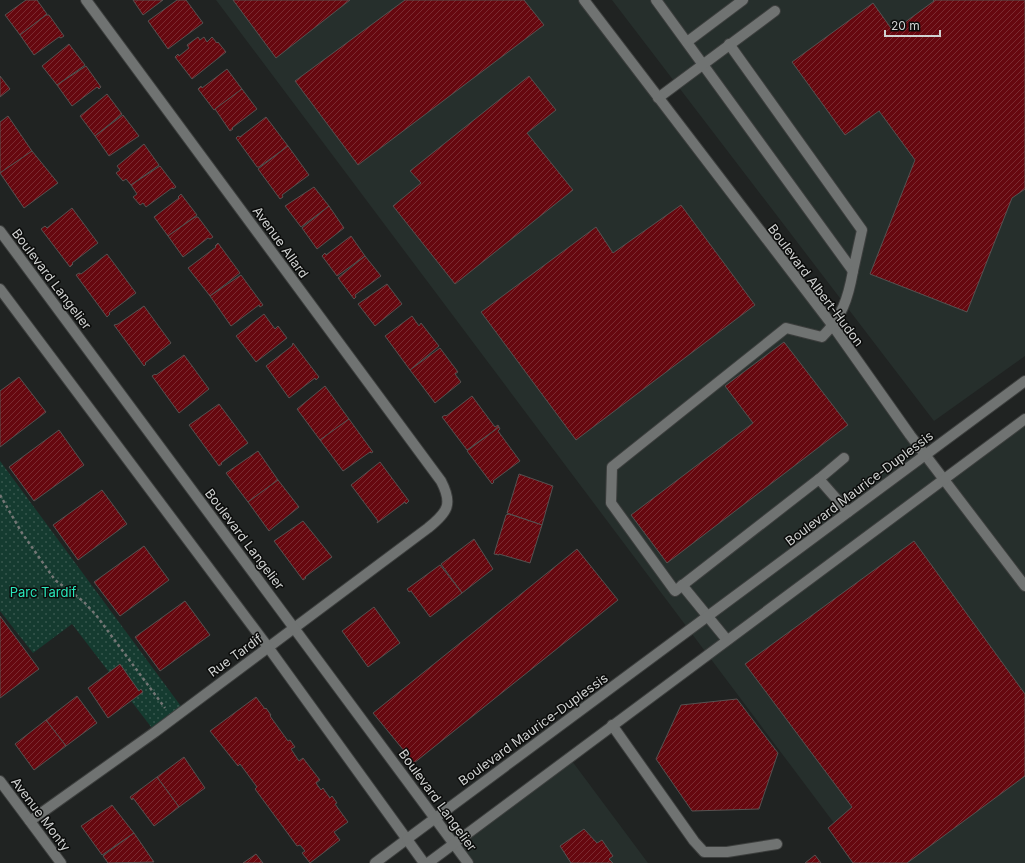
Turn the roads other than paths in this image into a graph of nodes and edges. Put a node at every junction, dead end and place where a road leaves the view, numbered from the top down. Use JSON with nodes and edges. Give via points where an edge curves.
{"nodes":[{"id":1,"x":86,"y":0,"type":"edge"},
{"id":2,"x":584,"y":0,"type":"edge"},
{"id":3,"x":656,"y":0,"type":"edge"},
{"id":4,"x":743,"y":0,"type":"edge"},
{"id":5,"x":775,"y":11,"type":"dead end"},
{"id":6,"x":687,"y":42,"type":"junction"},
{"id":7,"x":729,"y":44,"type":"junction"},
{"id":8,"x":704,"y":64,"type":"junction"},
{"id":9,"x":658,"y":98,"type":"junction"},
{"id":10,"x":0,"y":231,"type":"edge"},
{"id":11,"x":853,"y":271,"type":"junction"},
{"id":12,"x":0,"y":289,"type":"edge"},
{"id":13,"x":832,"y":326,"type":"junction"},
{"id":14,"x":1025,"y":381,"type":"edge"},
{"id":15,"x":1025,"y":419,"type":"edge"},
{"id":16,"x":925,"y":455,"type":"junction"},
{"id":17,"x":844,"y":458,"type":"dead end"},
{"id":18,"x":819,"y":479,"type":"junction"},
{"id":19,"x":943,"y":479,"type":"junction"},
{"id":20,"x":448,"y":503,"type":"joint"},
{"id":21,"x":848,"y":512,"type":"junction"},
{"id":22,"x":682,"y":585,"type":"junction"},
{"id":23,"x":1025,"y":586,"type":"edge"},
{"id":24,"x":708,"y":616,"type":"junction"},
{"id":25,"x":294,"y":628,"type":"junction"},
{"id":26,"x":726,"y":640,"type":"junction"},
{"id":27,"x":268,"y":647,"type":"junction"},
{"id":28,"x":612,"y":725,"type":"junction"},
{"id":29,"x":0,"y":781,"type":"edge"},
{"id":30,"x":436,"y":817,"type":"junction"},
{"id":31,"x":30,"y":821,"type":"junction"},
{"id":32,"x":407,"y":838,"type":"junction"},
{"id":33,"x":454,"y":843,"type":"junction"},
{"id":34,"x":777,"y":844,"type":"dead end"},
{"id":35,"x":61,"y":863,"type":"edge"},
{"id":36,"x":375,"y":863,"type":"edge"},
{"id":37,"x":424,"y":863,"type":"edge"},
{"id":38,"x":428,"y":863,"type":"edge"},
{"id":39,"x":468,"y":863,"type":"edge"}],
"edges":[{"from":1,"to":20,"type":"street","name":"Avenue Allard","via":[[441,480],[447,492]]},
{"from":2,"to":9,"type":"street","name":"Boulevard Albert-Hudon"},
{"from":3,"to":6,"type":"street"},
{"from":4,"to":6,"type":"street"},
{"from":5,"to":7,"type":"street"},
{"from":6,"to":8,"type":"street"},
{"from":7,"to":8,"type":"street"},
{"from":7,"to":11,"type":"street","via":[[862,230]]},
{"from":8,"to":9,"type":"street"},
{"from":8,"to":11,"type":"street"},
{"from":9,"to":13,"type":"street","name":"Boulevard Albert-Hudon"},
{"from":10,"to":25,"type":"street","name":"Boulevard Langelier"},
{"from":11,"to":13,"type":"street","via":[[848,298]]},
{"from":12,"to":27,"type":"street"},
{"from":13,"to":16,"type":"street","name":"Boulevard Albert-Hudon"},
{"from":13,"to":22,"type":"street","via":[[822,337],[786,328],[612,467],[611,503],[675,590]]},
{"from":14,"to":16,"type":"street","name":"Boulevard Maurice-Duplessis"},
{"from":15,"to":19,"type":"street"},
{"from":16,"to":19,"type":"street","name":"Boulevard Albert-Hudon"},
{"from":16,"to":21,"type":"street","name":"Boulevard Maurice-Duplessis"},
{"from":17,"to":18,"type":"street"},
{"from":18,"to":21,"type":"street"},
{"from":18,"to":22,"type":"street"},
{"from":19,"to":23,"type":"street","name":"Boulevard Albert-Hudon"},
{"from":19,"to":26,"type":"street"},
{"from":20,"to":25,"type":"street","name":"Rue Tardif","via":[[441,517]]},
{"from":21,"to":24,"type":"street","name":"Boulevard Maurice-Duplessis"},
{"from":22,"to":24,"type":"street"},
{"from":24,"to":26,"type":"street"},
{"from":24,"to":30,"type":"street","name":"Boulevard Maurice-Duplessis"},
{"from":25,"to":27,"type":"street","name":"Rue Tardif"},
{"from":25,"to":30,"type":"street","name":"Boulevard Langelier"},
{"from":26,"to":28,"type":"street"},
{"from":27,"to":31,"type":"street","name":"Rue Tardif"},
{"from":27,"to":32,"type":"street"},
{"from":28,"to":33,"type":"street"},
{"from":28,"to":34,"type":"street","via":[[704,852],[726,852]]},
{"from":29,"to":31,"type":"street","name":"Avenue Monty"},
{"from":30,"to":32,"type":"street","name":"Boulevard Maurice-Duplessis"},
{"from":30,"to":33,"type":"street","name":"Boulevard Langelier"},
{"from":31,"to":35,"type":"street","name":"Avenue Monty"},
{"from":32,"to":36,"type":"street","name":"Boulevard Maurice-Duplessis"},
{"from":32,"to":37,"type":"street"},
{"from":33,"to":38,"type":"street"},
{"from":33,"to":39,"type":"street","name":"Boulevard Langelier"}]}
